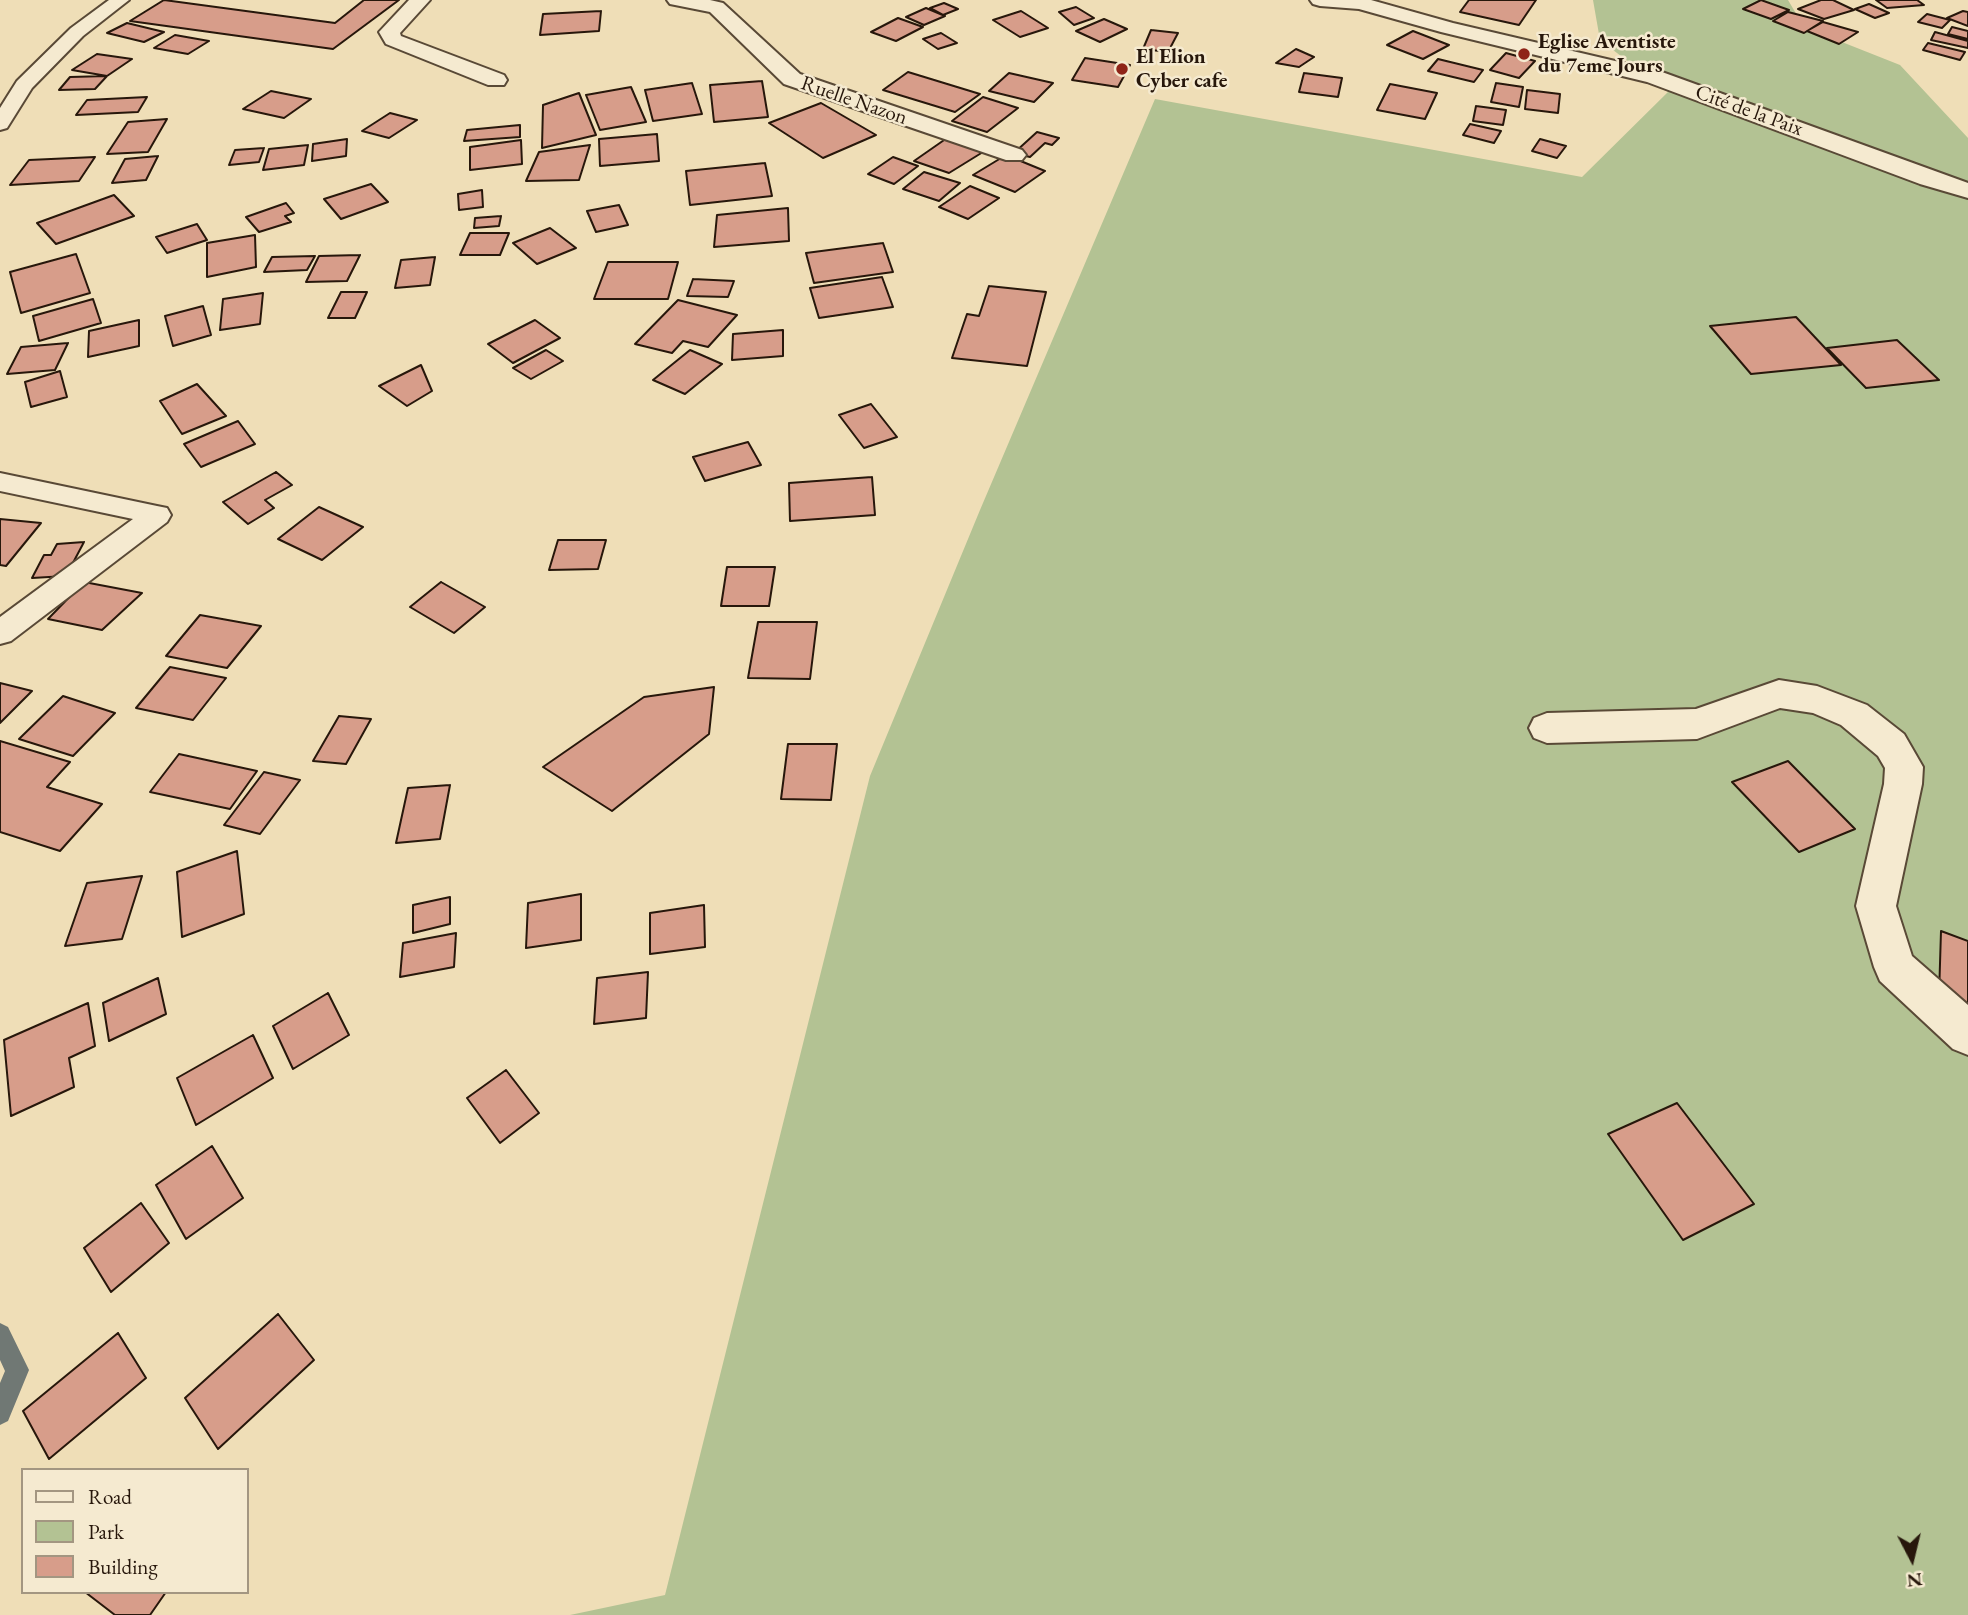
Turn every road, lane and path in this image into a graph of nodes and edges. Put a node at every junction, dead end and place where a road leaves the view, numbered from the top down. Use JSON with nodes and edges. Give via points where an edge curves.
{"nodes":[{"id":1,"x":120,"y":0,"type":"edge"},
{"id":2,"x":420,"y":0,"type":"edge"},
{"id":3,"x":677,"y":0,"type":"edge"},
{"id":4,"x":1320,"y":0,"type":"edge"},
{"id":5,"x":496,"y":80,"type":"dead end"},
{"id":6,"x":0,"y":124,"type":"edge"},
{"id":7,"x":1013,"y":155,"type":"dead end"},
{"id":8,"x":1968,"y":191,"type":"edge"},
{"id":9,"x":0,"y":482,"type":"edge"},
{"id":10,"x":0,"y":634,"type":"edge"},
{"id":11,"x":1547,"y":728,"type":"dead end"},
{"id":12,"x":1968,"y":1034,"type":"edge"}],
"edges":[{"from":1,"to":6,"type":"lane","via":[[77,32],[24,85]]},
{"from":2,"to":5,"type":"street","via":[[389,32],[393,40]]},
{"from":3,"to":7,"type":"street","name":"Ruelle Nazon","via":[[716,7],[792,79]]},
{"from":4,"to":8,"type":"street","name":"Cité de la Paix","via":[[1360,2],[1654,77]]},
{"from":9,"to":10,"type":"lane","via":[[157,515]]},
{"from":11,"to":12,"type":"street","via":[[1697,724],[1779,694],[1817,699],[1854,715],[1891,745],[1904,767],[1876,906],[1895,967]]}]}
